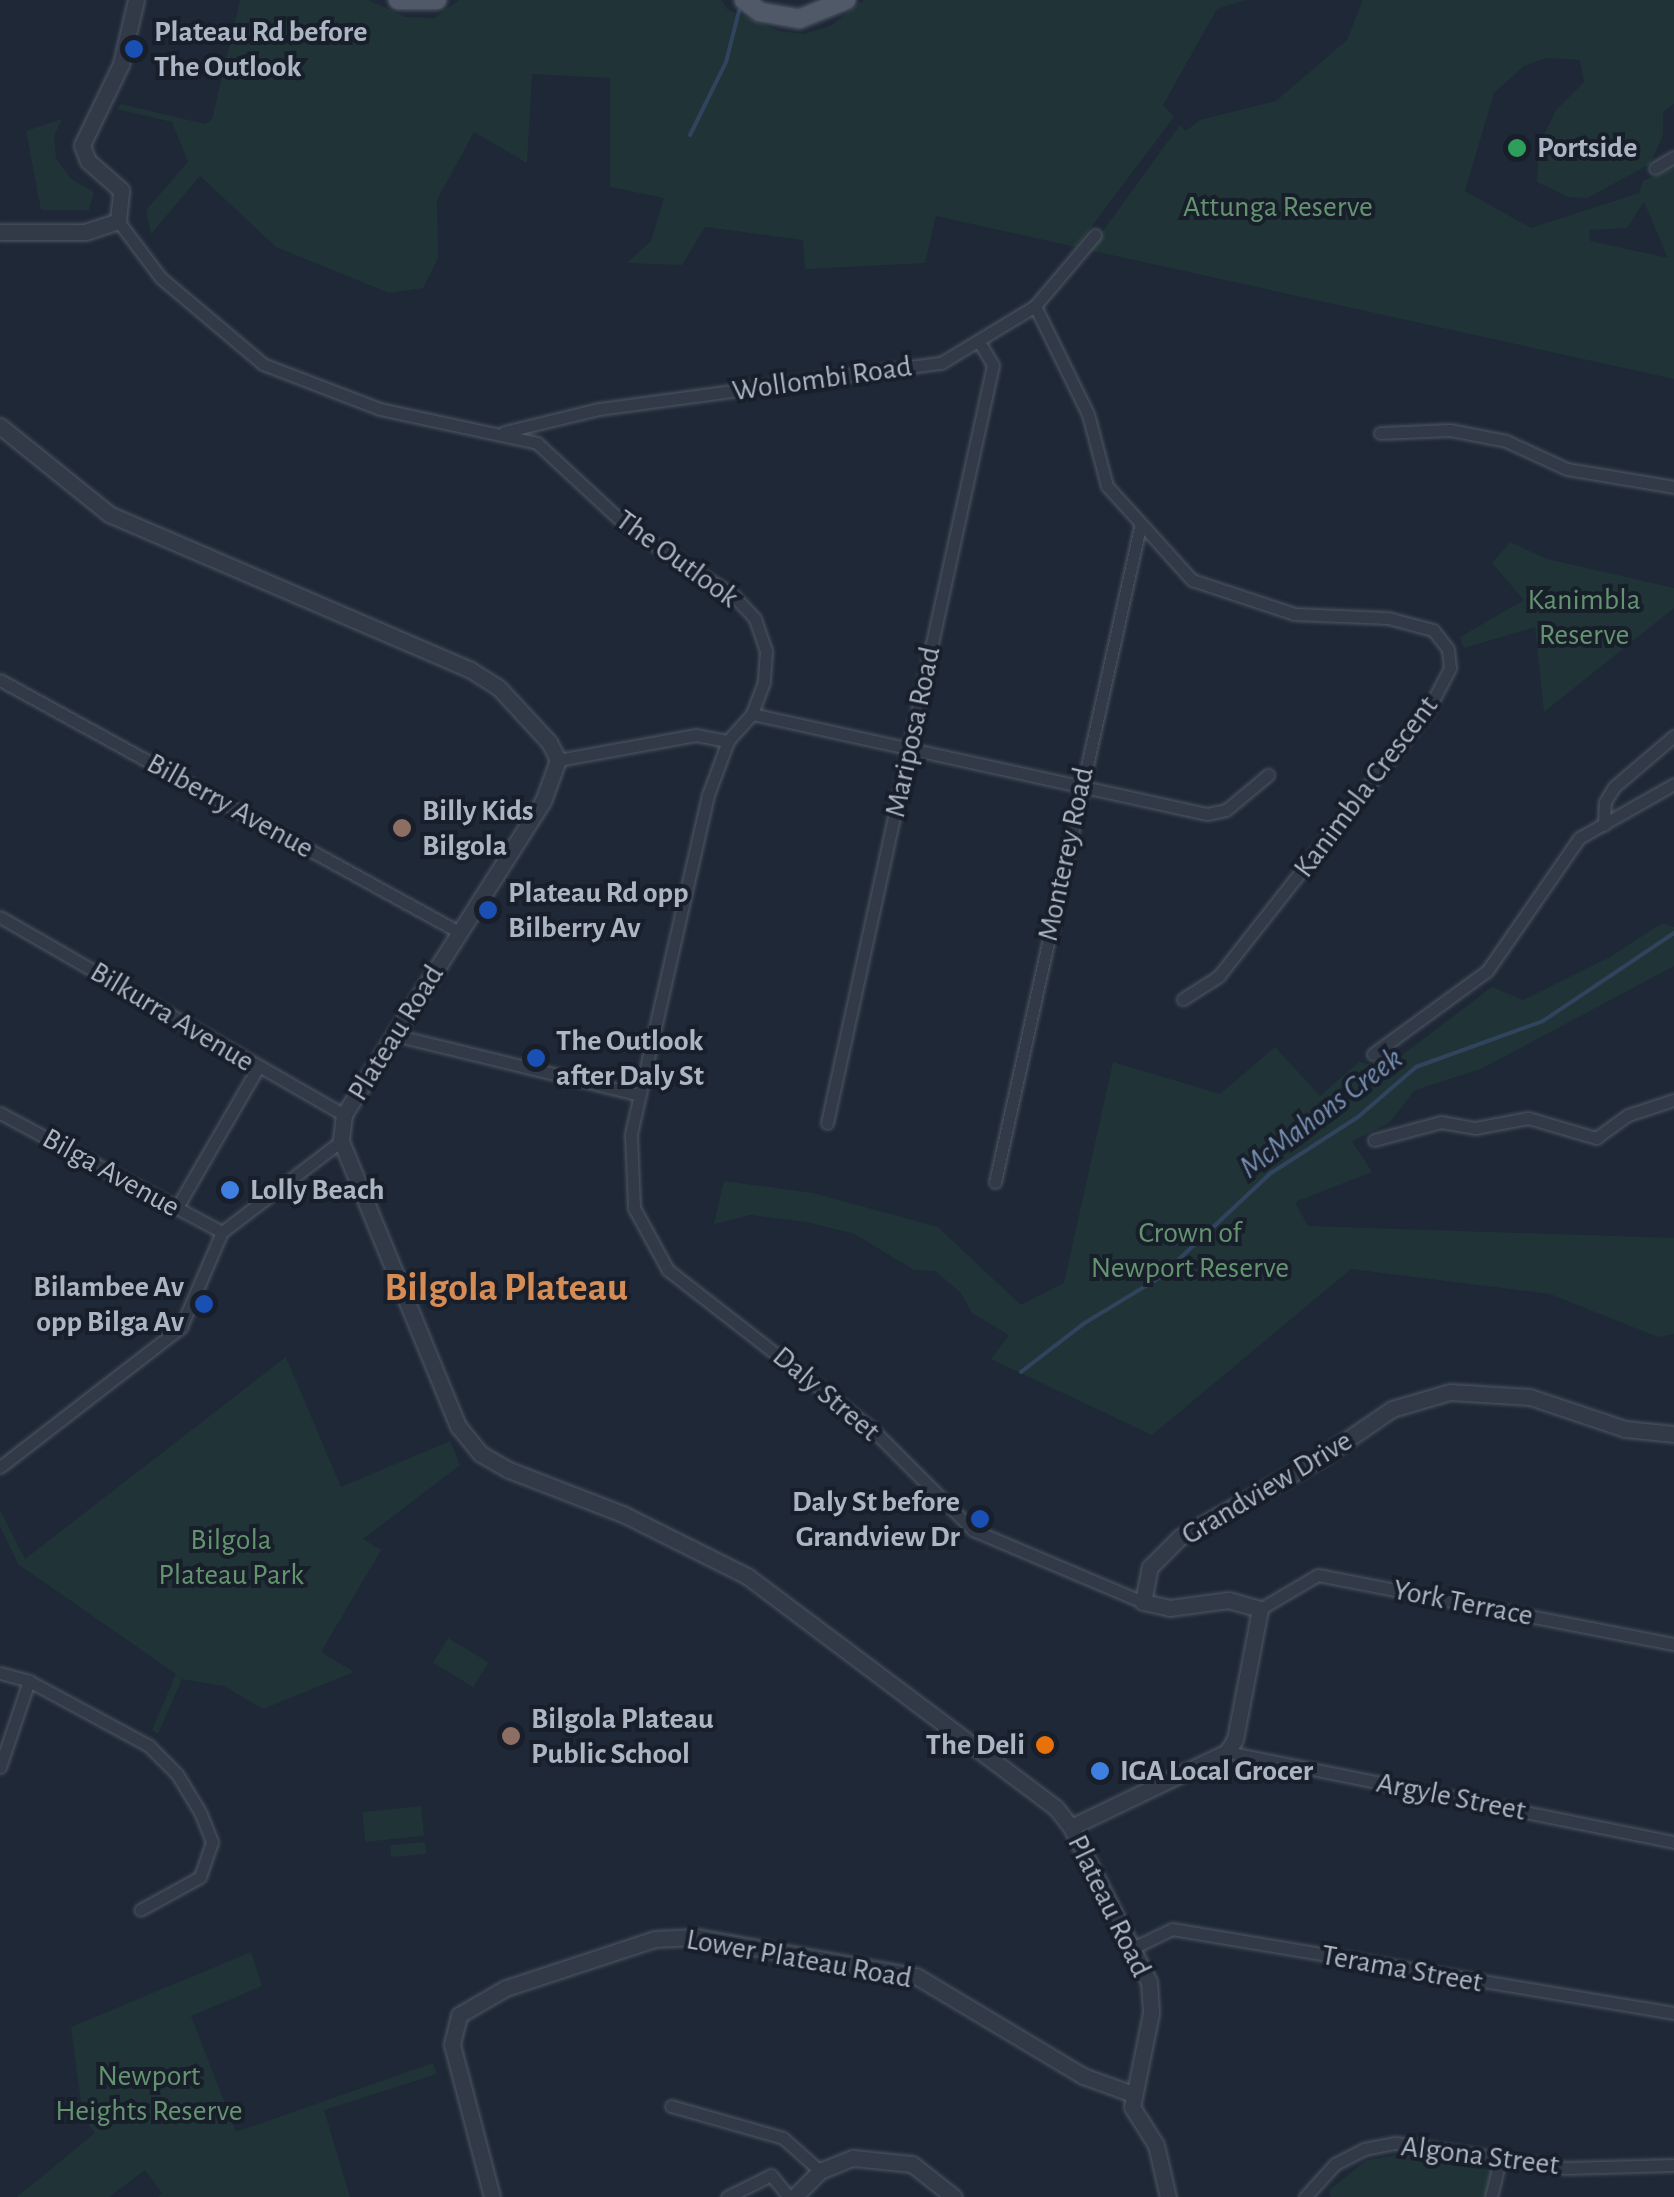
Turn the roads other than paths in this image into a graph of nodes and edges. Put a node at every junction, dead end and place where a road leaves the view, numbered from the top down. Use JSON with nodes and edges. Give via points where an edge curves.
{"nodes":[{"id":1,"x":136,"y":0,"type":"edge"},
{"id":2,"x":398,"y":0,"type":"edge"},
{"id":3,"x":438,"y":0,"type":"edge"},
{"id":4,"x":744,"y":0,"type":"edge"},
{"id":5,"x":846,"y":0,"type":"edge"},
{"id":6,"x":1674,"y":157,"type":"edge"},
{"id":7,"x":1655,"y":168,"type":"dead end"},
{"id":8,"x":118,"y":221,"type":"junction"},
{"id":9,"x":0,"y":232,"type":"edge"},
{"id":10,"x":1094,"y":235,"type":"dead end"},
{"id":11,"x":1035,"y":306,"type":"junction"},
{"id":12,"x":980,"y":343,"type":"junction"},
{"id":13,"x":0,"y":426,"type":"edge"},
{"id":14,"x":504,"y":432,"type":"junction"},
{"id":15,"x":1380,"y":433,"type":"dead end"},
{"id":16,"x":1674,"y":487,"type":"edge"},
{"id":17,"x":1140,"y":527,"type":"junction"},
{"id":18,"x":0,"y":680,"type":"edge"},
{"id":19,"x":752,"y":714,"type":"junction"},
{"id":20,"x":1674,"y":736,"type":"edge"},
{"id":21,"x":728,"y":740,"type":"junction"},
{"id":22,"x":909,"y":749,"type":"junction"},
{"id":23,"x":558,"y":760,"type":"junction"},
{"id":24,"x":1268,"y":775,"type":"dead end"},
{"id":25,"x":1674,"y":784,"type":"edge"},
{"id":26,"x":1080,"y":787,"type":"junction"},
{"id":27,"x":1604,"y":825,"type":"junction"},
{"id":28,"x":0,"y":917,"type":"edge"},
{"id":29,"x":460,"y":932,"type":"junction"},
{"id":30,"x":1183,"y":999,"type":"dead end"},
{"id":31,"x":394,"y":1034,"type":"junction"},
{"id":32,"x":1373,"y":1054,"type":"dead end"},
{"id":33,"x":257,"y":1068,"type":"junction"},
{"id":34,"x":640,"y":1095,"type":"junction"},
{"id":35,"x":1674,"y":1100,"type":"edge"},
{"id":36,"x":0,"y":1113,"type":"edge"},
{"id":37,"x":344,"y":1115,"type":"junction"},
{"id":38,"x":827,"y":1123,"type":"dead end"},
{"id":39,"x":341,"y":1140,"type":"junction"},
{"id":40,"x":1374,"y":1140,"type":"dead end"},
{"id":41,"x":995,"y":1182,"type":"dead end"},
{"id":42,"x":176,"y":1209,"type":"junction"},
{"id":43,"x":222,"y":1232,"type":"junction"},
{"id":44,"x":1674,"y":1434,"type":"edge"},
{"id":45,"x":0,"y":1466,"type":"edge"},
{"id":46,"x":1143,"y":1602,"type":"junction"},
{"id":47,"x":1260,"y":1609,"type":"junction"},
{"id":48,"x":1674,"y":1644,"type":"edge"},
{"id":49,"x":0,"y":1673,"type":"edge"},
{"id":50,"x":29,"y":1682,"type":"junction"},
{"id":51,"x":1228,"y":1752,"type":"junction"},
{"id":52,"x":0,"y":1767,"type":"edge"},
{"id":53,"x":1071,"y":1826,"type":"junction"},
{"id":54,"x":1674,"y":1842,"type":"edge"},
{"id":55,"x":140,"y":1910,"type":"dead end"},
{"id":56,"x":1135,"y":1947,"type":"junction"},
{"id":57,"x":1674,"y":2013,"type":"edge"},
{"id":58,"x":1134,"y":2094,"type":"junction"},
{"id":59,"x":672,"y":2106,"type":"dead end"},
{"id":60,"x":1500,"y":2156,"type":"junction"},
{"id":61,"x":1674,"y":2165,"type":"edge"},
{"id":62,"x":820,"y":2171,"type":"junction"},
{"id":63,"x":492,"y":2197,"type":"edge"},
{"id":64,"x":727,"y":2197,"type":"edge"},
{"id":65,"x":792,"y":2197,"type":"edge"},
{"id":66,"x":954,"y":2197,"type":"edge"},
{"id":67,"x":1168,"y":2197,"type":"edge"},
{"id":68,"x":1305,"y":2197,"type":"edge"},
{"id":69,"x":1492,"y":2197,"type":"edge"}],
"edges":[{"from":1,"to":8,"type":"street","via":[[121,64],[82,145],[88,160],[121,190]]},
{"from":2,"to":3,"type":"main road"},
{"from":4,"to":5,"type":"main road","via":[[760,12],[798,20]]},
{"from":6,"to":7,"type":"street"},
{"from":8,"to":9,"type":"street","via":[[85,232]]},
{"from":8,"to":14,"type":"street","name":"The Outlook","via":[[161,278],[263,364],[380,409]]},
{"from":10,"to":11,"type":"street","name":"Wollombi Road"},
{"from":11,"to":12,"type":"street","name":"Wollombi Road"},
{"from":11,"to":17,"type":"street","name":"Kanimbla Crescent","via":[[1088,414],[1107,486]]},
{"from":12,"to":14,"type":"street","name":"Wollombi Road","via":[[941,363],[600,409]]},
{"from":12,"to":22,"type":"street","name":"Mariposa Road","via":[[993,365]]},
{"from":13,"to":23,"type":"street","via":[[110,514],[469,669],[539,727]]},
{"from":14,"to":19,"type":"street","name":"The Outlook","via":[[537,443],[631,530],[732,594],[755,618],[766,651]]},
{"from":15,"to":16,"type":"street","via":[[1450,430],[1506,441],[1567,469]]},
{"from":17,"to":26,"type":"street","name":"Monterey Road"},
{"from":17,"to":30,"type":"street","name":"Kanimbla Crescent","via":[[1192,580],[1239,598],[1326,620],[1388,618],[1433,630],[1448,649],[1450,668],[1428,710],[1219,976]]},
{"from":18,"to":29,"type":"street","name":"Bilberry Avenue"},
{"from":19,"to":21,"type":"street"},
{"from":19,"to":22,"type":"street"},
{"from":20,"to":27,"type":"street","via":[[1614,788],[1605,802]]},
{"from":21,"to":23,"type":"street","via":[[696,735]]},
{"from":21,"to":34,"type":"street","via":[[708,795]]},
{"from":22,"to":26,"type":"street"},
{"from":22,"to":38,"type":"street","name":"Mariposa Road"},
{"from":23,"to":29,"type":"street","name":"Plateau Road","via":[[543,801]]},
{"from":24,"to":26,"type":"street","via":[[1226,810],[1208,814]]},
{"from":25,"to":27,"type":"street"},
{"from":26,"to":41,"type":"street","name":"Monterey Road"},
{"from":27,"to":32,"type":"street","via":[[1579,838],[1486,971]]},
{"from":28,"to":33,"type":"street","name":"Bilkurra Avenue","via":[[175,1013]]},
{"from":29,"to":31,"type":"street","name":"Plateau Road"},
{"from":31,"to":34,"type":"street"},
{"from":31,"to":37,"type":"street","name":"Plateau Road"},
{"from":33,"to":37,"type":"street","name":"Bilkurra Avenue"},
{"from":33,"to":42,"type":"street"},
{"from":34,"to":46,"type":"street","name":"Daly Street","via":[[628,1163],[634,1208],[668,1270],[871,1428],[973,1530]]},
{"from":35,"to":40,"type":"street","via":[[1628,1115],[1596,1138],[1528,1118],[1475,1128],[1441,1122]]},
{"from":36,"to":42,"type":"street","name":"Bilga Avenue"},
{"from":37,"to":39,"type":"street","name":"Plateau Road"},
{"from":39,"to":43,"type":"street"},
{"from":39,"to":53,"type":"street","name":"Plateau Road","via":[[467,1442],[509,1470],[614,1510],[747,1576]]},
{"from":42,"to":43,"type":"street","name":"Bilga Avenue"},
{"from":43,"to":45,"type":"street","via":[[181,1327]]},
{"from":44,"to":46,"type":"street","name":"Grandview Drive","via":[[1625,1429],[1530,1396],[1450,1392],[1392,1409],[1320,1459],[1180,1537],[1150,1567]]},
{"from":46,"to":47,"type":"street","via":[[1170,1608],[1229,1600]]},
{"from":47,"to":48,"type":"street","name":"York Terrace","via":[[1318,1575]]},
{"from":47,"to":51,"type":"street"},
{"from":49,"to":50,"type":"street"},
{"from":50,"to":52,"type":"street"},
{"from":50,"to":55,"type":"street","via":[[148,1746],[177,1774],[200,1812],[212,1842],[200,1877]]},
{"from":51,"to":53,"type":"street"},
{"from":51,"to":54,"type":"street","name":"Argyle Street"},
{"from":53,"to":56,"type":"street","name":"Plateau Road"},
{"from":56,"to":57,"type":"street","name":"Terama Street","via":[[1172,1929]]},
{"from":56,"to":58,"type":"street","name":"Plateau Road","via":[[1150,1982],[1151,2013]]},
{"from":58,"to":63,"type":"street","name":"Lower Plateau Road","via":[[1084,2076],[916,1976],[696,1937],[654,1938],[506,1988],[459,2015],[452,2044]]},
{"from":58,"to":67,"type":"street","via":[[1134,2116],[1156,2146]]},
{"from":59,"to":62,"type":"street","via":[[783,2138]]},
{"from":60,"to":61,"type":"street","name":"Algona Street","via":[[1566,2168]]},
{"from":60,"to":68,"type":"street","name":"Algona Street","via":[[1426,2143],[1364,2148],[1336,2164]]},
{"from":60,"to":69,"type":"street"},
{"from":62,"to":65,"type":"street"},
{"from":62,"to":66,"type":"street","via":[[853,2158],[912,2164]]},
{"from":64,"to":65,"type":"street","via":[[771,2175]]}]}
